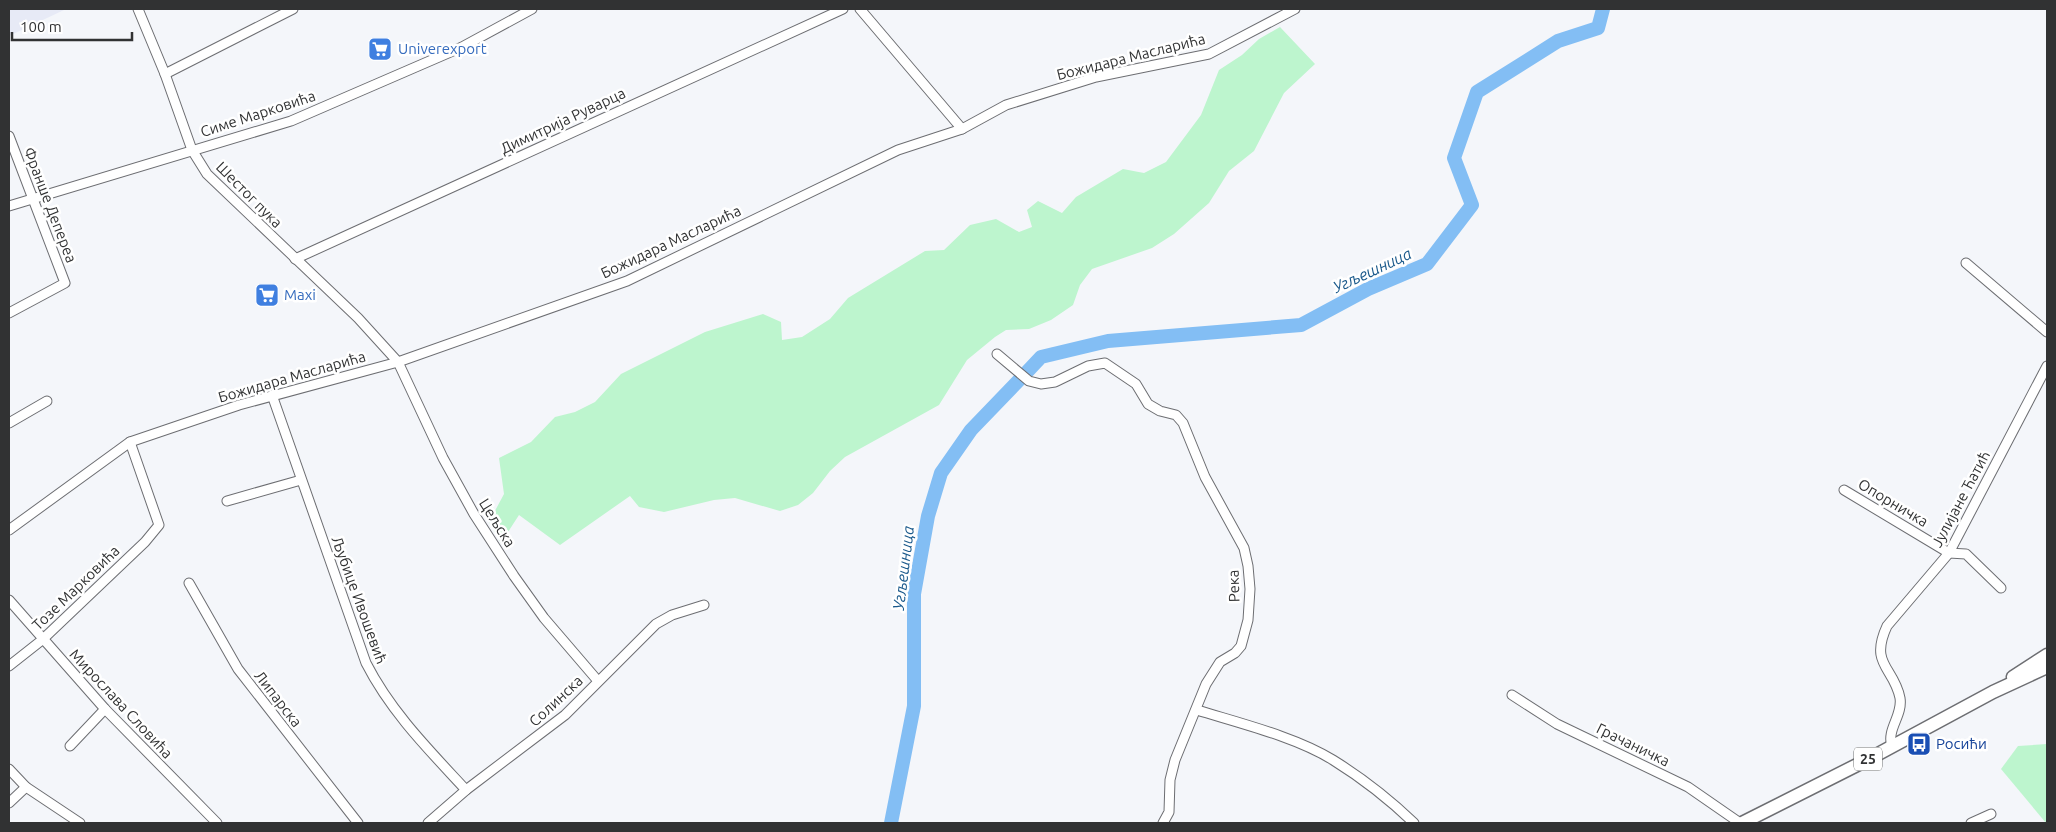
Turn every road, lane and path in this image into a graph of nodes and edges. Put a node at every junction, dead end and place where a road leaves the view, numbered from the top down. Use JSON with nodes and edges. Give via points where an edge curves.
{"nodes":[{"id":1,"x":138,"y":9,"type":"edge"},
{"id":2,"x":293,"y":9,"type":"edge"},
{"id":3,"x":532,"y":9,"type":"edge"},
{"id":4,"x":843,"y":9,"type":"edge"},
{"id":5,"x":860,"y":9,"type":"edge"},
{"id":6,"x":1295,"y":9,"type":"edge"},
{"id":7,"x":165,"y":74,"type":"junction"},
{"id":8,"x":962,"y":128,"type":"junction"},
{"id":9,"x":9,"y":136,"type":"edge"},
{"id":10,"x":192,"y":150,"type":"junction"},
{"id":11,"x":33,"y":199,"type":"junction"},
{"id":12,"x":9,"y":206,"type":"edge"},
{"id":13,"x":295,"y":259,"type":"junction"},
{"id":14,"x":1966,"y":263,"type":"dead end"},
{"id":15,"x":9,"y":312,"type":"edge"},
{"id":16,"x":2047,"y":332,"type":"edge"},
{"id":17,"x":997,"y":354,"type":"dead end"},
{"id":18,"x":398,"y":362,"type":"junction"},
{"id":19,"x":2047,"y":366,"type":"edge"},
{"id":20,"x":272,"y":395,"type":"junction"},
{"id":21,"x":47,"y":400,"type":"dead end"},
{"id":22,"x":9,"y":424,"type":"edge"},
{"id":23,"x":130,"y":442,"type":"junction"},
{"id":24,"x":301,"y":480,"type":"junction"},
{"id":25,"x":1844,"y":490,"type":"dead end"},
{"id":26,"x":227,"y":501,"type":"dead end"},
{"id":27,"x":9,"y":530,"type":"edge"},
{"id":28,"x":1949,"y":553,"type":"junction"},
{"id":29,"x":189,"y":582,"type":"dead end"},
{"id":30,"x":2001,"y":588,"type":"dead end"},
{"id":31,"x":9,"y":600,"type":"edge"},
{"id":32,"x":704,"y":605,"type":"dead end"},
{"id":33,"x":42,"y":640,"type":"junction"},
{"id":34,"x":2047,"y":656,"type":"edge"},
{"id":35,"x":9,"y":666,"type":"edge"},
{"id":36,"x":2047,"y":667,"type":"edge"},
{"id":37,"x":598,"y":681,"type":"junction"},
{"id":38,"x":1993,"y":692,"type":"junction"},
{"id":39,"x":1512,"y":695,"type":"dead end"},
{"id":40,"x":105,"y":709,"type":"junction"},
{"id":41,"x":1197,"y":710,"type":"junction"},
{"id":42,"x":70,"y":746,"type":"dead end"},
{"id":43,"x":1892,"y":747,"type":"junction"},
{"id":44,"x":9,"y":769,"type":"edge"},
{"id":45,"x":26,"y":787,"type":"junction"},
{"id":46,"x":466,"y":790,"type":"junction"},
{"id":47,"x":9,"y":803,"type":"edge"},
{"id":48,"x":1991,"y":814,"type":"dead end"},
{"id":49,"x":80,"y":823,"type":"edge"},
{"id":50,"x":216,"y":823,"type":"edge"},
{"id":51,"x":358,"y":823,"type":"edge"},
{"id":52,"x":428,"y":823,"type":"edge"},
{"id":53,"x":1163,"y":823,"type":"edge"},
{"id":54,"x":1414,"y":823,"type":"edge"},
{"id":55,"x":1741,"y":823,"type":"edge"},
{"id":56,"x":1971,"y":823,"type":"edge"}],
"edges":[{"from":1,"to":7,"type":"street","name":"Шестог пука"},
{"from":2,"to":7,"type":"street"},
{"from":3,"to":10,"type":"street","name":"Симе Марковића","via":[[462,47],[292,121]]},
{"from":4,"to":13,"type":"street","name":"Димитрија Руварца"},
{"from":5,"to":8,"type":"street"},
{"from":6,"to":8,"type":"street","name":"Божидара Масларића","via":[[1209,54],[1096,76],[1006,105]]},
{"from":7,"to":10,"type":"street","name":"Шестог пука"},
{"from":8,"to":18,"type":"street","name":"Божидара Масларића","via":[[898,150],[627,281]]},
{"from":9,"to":11,"type":"street","name":"Франше Депереа"},
{"from":10,"to":11,"type":"street","name":"Симе Марковића"},
{"from":10,"to":13,"type":"street","name":"Шестог пука","via":[[207,174]]},
{"from":11,"to":12,"type":"street","name":"Симе Марковића"},
{"from":11,"to":15,"type":"street","name":"Франше Депереа","via":[[65,283]]},
{"from":13,"to":18,"type":"street","name":"Шестог пука","via":[[358,318]]},
{"from":14,"to":16,"type":"street"},
{"from":17,"to":41,"type":"street","name":"Река","via":[[1028,381],[1041,384],[1105,363],[1136,384],[1148,404],[1176,416],[1183,423],[1205,477],[1244,548],[1250,590],[1248,620],[1241,646],[1213,671]]},
{"from":18,"to":20,"type":"street","name":"Божидара Масларића"},
{"from":18,"to":37,"type":"street","name":"Цељска","via":[[443,458],[474,514],[544,618]]},
{"from":19,"to":28,"type":"street","name":"Јулијане Ћатић"},
{"from":20,"to":23,"type":"street","name":"Божидара Масларића"},
{"from":20,"to":24,"type":"street","name":"Љубице Ивошевић"},
{"from":21,"to":22,"type":"street"},
{"from":23,"to":27,"type":"street","name":"Божидара Масларића"},
{"from":23,"to":33,"type":"street","name":"Тозе Марковића","via":[[158,525]]},
{"from":24,"to":26,"type":"street"},
{"from":24,"to":46,"type":"street","name":"Љубице Ивошевић","via":[[366,663],[375,680],[404,722]]},
{"from":25,"to":28,"type":"street","name":"Опорничка"},
{"from":28,"to":30,"type":"street","name":"Опорничка","via":[[1966,554]]},
{"from":28,"to":43,"type":"street","name":"Јулијане Ћатић","via":[[1887,626],[1881,640],[1880,659],[1900,699],[1890,736]]},
{"from":29,"to":51,"type":"street","name":"Липарска","via":[[238,669]]},
{"from":31,"to":33,"type":"street","name":"Мирослава Словића"},
{"from":32,"to":37,"type":"street","name":"Солинска","via":[[656,624]]},
{"from":33,"to":35,"type":"street","name":"Тозе Марковића"},
{"from":33,"to":40,"type":"street","name":"Мирослава Словића"},
{"from":34,"to":38,"type":"main road","number":"25"},
{"from":36,"to":38,"type":"main road","number":"25"},
{"from":37,"to":46,"type":"street","name":"Солинска","via":[[565,715]]},
{"from":38,"to":43,"type":"main road","number":"25"},
{"from":39,"to":55,"type":"street","name":"Грачаничка","via":[[1558,724],[1688,787]]},
{"from":40,"to":42,"type":"street"},
{"from":40,"to":50,"type":"street","name":"Мирослава Словића"},
{"from":41,"to":53,"type":"street","name":"Река","via":[[1172,770],[1169,812]]},
{"from":41,"to":54,"type":"street","via":[[1306,746],[1332,759],[1392,802]]},
{"from":43,"to":55,"type":"main road","number":"25"},
{"from":44,"to":45,"type":"street"},
{"from":45,"to":47,"type":"street"},
{"from":45,"to":49,"type":"street"},
{"from":46,"to":52,"type":"street","name":"Солинска"},
{"from":48,"to":56,"type":"street"}]}
